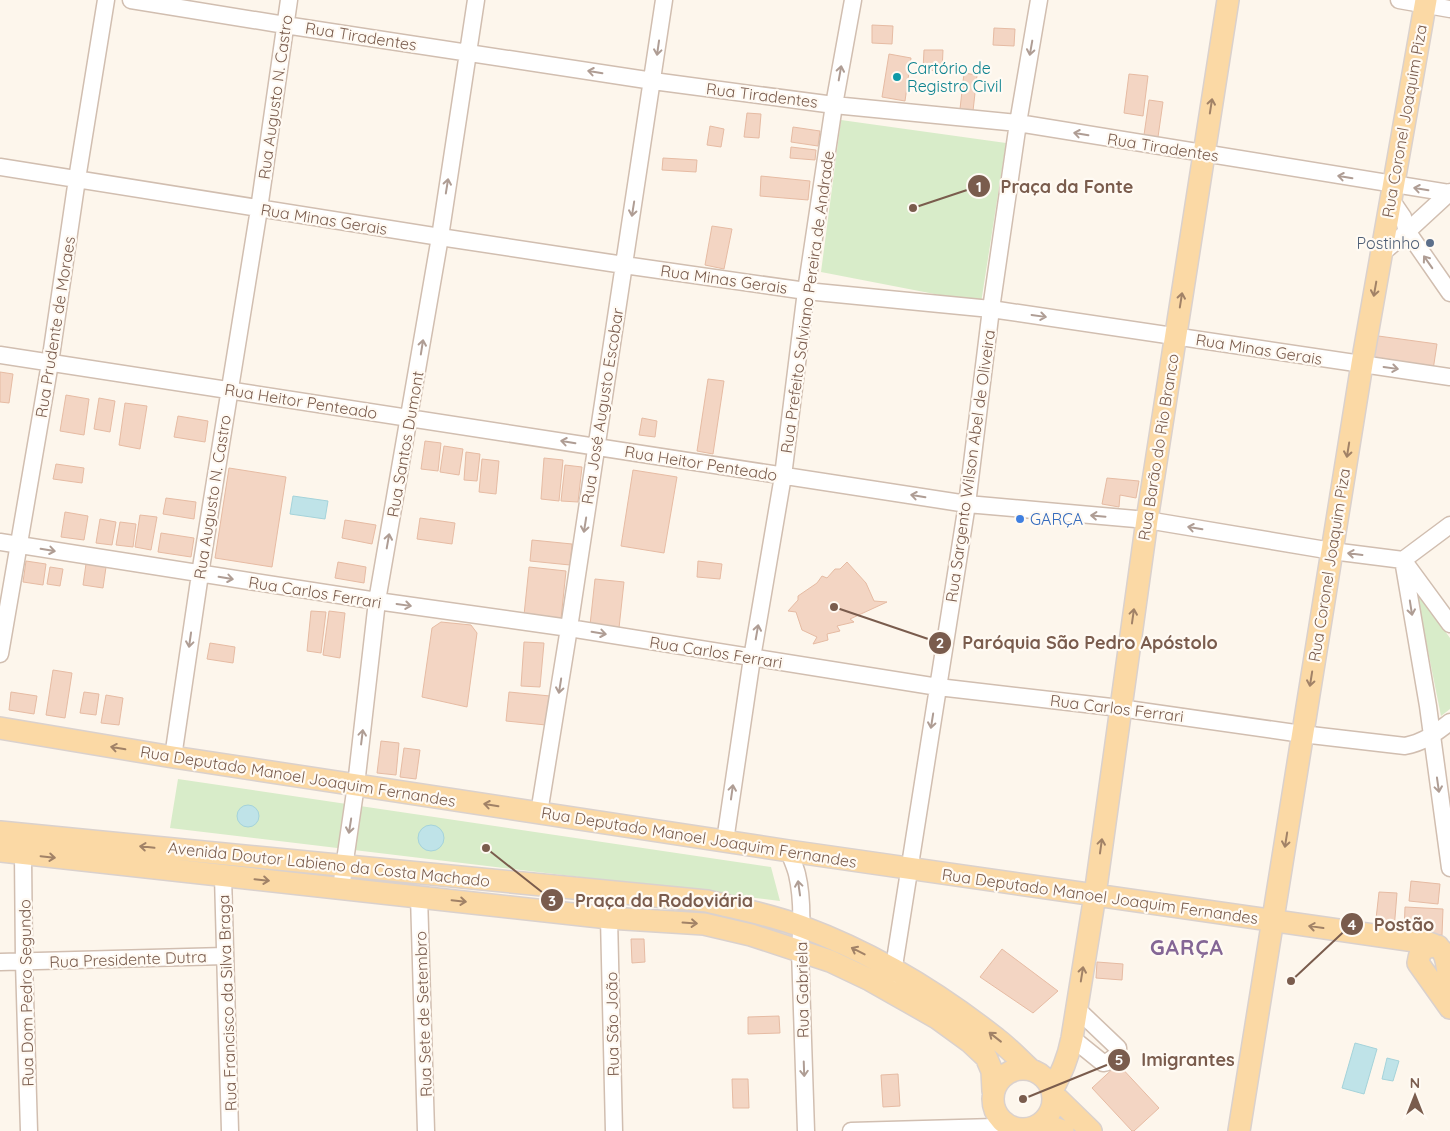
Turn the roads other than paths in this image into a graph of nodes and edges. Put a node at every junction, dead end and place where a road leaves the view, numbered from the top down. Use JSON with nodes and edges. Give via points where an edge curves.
{"nodes":[{"id":1,"x":106,"y":0,"type":"edge"},
{"id":2,"x":131,"y":0,"type":"edge"},
{"id":3,"x":289,"y":0,"type":"edge"},
{"id":4,"x":476,"y":0,"type":"edge"},
{"id":5,"x":664,"y":0,"type":"edge"},
{"id":6,"x":853,"y":0,"type":"edge"},
{"id":7,"x":1039,"y":0,"type":"edge"},
{"id":8,"x":1228,"y":0,"type":"edge"},
{"id":9,"x":1399,"y":0,"type":"edge"},
{"id":10,"x":1425,"y":2,"type":"edge"},
{"id":11,"x":1450,"y":9,"type":"edge"},
{"id":12,"x":285,"y":25,"type":"junction"},
{"id":13,"x":468,"y":52,"type":"junction"},
{"id":14,"x":653,"y":81,"type":"junction"},
{"id":15,"x":834,"y":105,"type":"junction"},
{"id":16,"x":1018,"y":124,"type":"junction"},
{"id":17,"x":1204,"y":154,"type":"junction"},
{"id":18,"x":0,"y":167,"type":"edge"},
{"id":19,"x":77,"y":179,"type":"junction"},
{"id":20,"x":1392,"y":191,"type":"junction"},
{"id":21,"x":1450,"y":193,"type":"edge"},
{"id":22,"x":259,"y":208,"type":"junction"},
{"id":23,"x":1407,"y":231,"type":"junction"},
{"id":24,"x":440,"y":237,"type":"junction"},
{"id":25,"x":1382,"y":253,"type":"junction"},
{"id":26,"x":624,"y":265,"type":"junction"},
{"id":27,"x":806,"y":291,"type":"junction"},
{"id":28,"x":1450,"y":293,"type":"edge"},
{"id":29,"x":991,"y":309,"type":"junction"},
{"id":30,"x":1175,"y":336,"type":"junction"},
{"id":31,"x":0,"y":355,"type":"edge"},
{"id":32,"x":50,"y":363,"type":"junction"},
{"id":33,"x":1362,"y":364,"type":"junction"},
{"id":34,"x":1450,"y":377,"type":"edge"},
{"id":35,"x":230,"y":390,"type":"junction"},
{"id":36,"x":410,"y":418,"type":"junction"},
{"id":37,"x":596,"y":447,"type":"junction"},
{"id":38,"x":783,"y":476,"type":"junction"},
{"id":39,"x":967,"y":504,"type":"junction"},
{"id":40,"x":1147,"y":520,"type":"junction"},
{"id":41,"x":1450,"y":525,"type":"edge"},
{"id":42,"x":0,"y":542,"type":"edge"},
{"id":43,"x":19,"y":545,"type":"junction"},
{"id":44,"x":1332,"y":551,"type":"junction"},
{"id":45,"x":1403,"y":560,"type":"junction"},
{"id":46,"x":200,"y":574,"type":"junction"},
{"id":47,"x":378,"y":602,"type":"junction"},
{"id":48,"x":1450,"y":624,"type":"edge"},
{"id":49,"x":569,"y":628,"type":"junction"},
{"id":50,"x":0,"y":654,"type":"edge"},
{"id":51,"x":752,"y":658,"type":"junction"},
{"id":52,"x":938,"y":687,"type":"junction"},
{"id":53,"x":1120,"y":708,"type":"junction"},
{"id":54,"x":1450,"y":722,"type":"edge"},
{"id":55,"x":0,"y":728,"type":"edge"},
{"id":56,"x":1302,"y":734,"type":"junction"},
{"id":57,"x":1432,"y":736,"type":"junction"},
{"id":58,"x":174,"y":757,"type":"junction"},
{"id":59,"x":356,"y":785,"type":"junction"},
{"id":60,"x":539,"y":813,"type":"junction"},
{"id":61,"x":0,"y":832,"type":"edge"},
{"id":62,"x":725,"y":841,"type":"junction"},
{"id":63,"x":788,"y":851,"type":"junction"},
{"id":64,"x":0,"y":852,"type":"edge"},
{"id":65,"x":23,"y":854,"type":"junction"},
{"id":66,"x":344,"y":866,"type":"junction"},
{"id":67,"x":1450,"y":868,"type":"edge"},
{"id":68,"x":910,"y":869,"type":"junction"},
{"id":69,"x":223,"y":876,"type":"junction"},
{"id":70,"x":341,"y":888,"type":"junction"},
{"id":71,"x":1095,"y":895,"type":"junction"},
{"id":72,"x":419,"y":896,"type":"junction"},
{"id":73,"x":609,"y":918,"type":"junction"},
{"id":74,"x":1273,"y":921,"type":"junction"},
{"id":75,"x":802,"y":926,"type":"junction"},
{"id":76,"x":800,"y":950,"type":"junction"},
{"id":77,"x":1446,"y":950,"type":"edge"},
{"id":78,"x":225,"y":956,"type":"junction"},
{"id":79,"x":0,"y":962,"type":"edge"},
{"id":80,"x":24,"y":962,"type":"junction"},
{"id":81,"x":894,"y":970,"type":"junction"},
{"id":82,"x":1450,"y":983,"type":"edge"},
{"id":83,"x":889,"y":990,"type":"junction"},
{"id":84,"x":1076,"y":1008,"type":"junction"},
{"id":85,"x":1450,"y":1008,"type":"edge"},
{"id":86,"x":1072,"y":1038,"type":"junction"},
{"id":87,"x":1031,"y":1070,"type":"junction"},
{"id":88,"x":993,"y":1091,"type":"junction"},
{"id":89,"x":1052,"y":1092,"type":"junction"},
{"id":90,"x":998,"y":1124,"type":"edge"},
{"id":91,"x":1034,"y":1128,"type":"junction"},
{"id":92,"x":29,"y":1131,"type":"edge"},
{"id":93,"x":230,"y":1131,"type":"edge"},
{"id":94,"x":426,"y":1131,"type":"edge"},
{"id":95,"x":614,"y":1131,"type":"edge"},
{"id":96,"x":806,"y":1131,"type":"edge"},
{"id":97,"x":851,"y":1131,"type":"edge"},
{"id":98,"x":1063,"y":1131,"type":"edge"},
{"id":99,"x":1091,"y":1131,"type":"edge"},
{"id":100,"x":1238,"y":1131,"type":"edge"}],
"edges":[{"from":1,"to":19,"type":"street","name":"Rua Prudente de Moraes"},
{"from":2,"to":12,"type":"street","name":"Rua Tiradentes"},
{"from":3,"to":12,"type":"street","name":"Rua Augusto N. Castro"},
{"from":4,"to":13,"type":"street","name":"Rua Santos Dumont"},
{"from":5,"to":14,"type":"street","name":"Rua José Augusto Escobar","one_way":true},
{"from":15,"to":6,"type":"street","name":"Rua Prefeito Salviano Pereira de Andrade","one_way":true},
{"from":7,"to":16,"type":"street","name":"Rua Sargento Wilson Abel de Oliveira","one_way":true},
{"from":17,"to":8,"type":"main road","name":"Rua Barão do Rio Branco","one_way":true},
{"from":9,"to":10,"type":"street"},
{"from":10,"to":11,"type":"street"},
{"from":10,"to":20,"type":"main road","name":"Rua Coronel Joaquim Piza"},
{"from":12,"to":13,"type":"street","name":"Rua Tiradentes"},
{"from":12,"to":22,"type":"street","name":"Rua Augusto N. Castro"},
{"from":14,"to":13,"type":"street","name":"Rua Tiradentes","one_way":true},
{"from":24,"to":13,"type":"street","name":"Rua Santos Dumont","one_way":true},
{"from":14,"to":15,"type":"street","name":"Rua Tiradentes"},
{"from":14,"to":26,"type":"street","name":"Rua José Augusto Escobar","one_way":true},
{"from":15,"to":16,"type":"street","name":"Rua Tiradentes"},
{"from":15,"to":27,"type":"street","name":"Rua Prefeito Salviano Pereira de Andrade"},
{"from":17,"to":16,"type":"street","name":"Rua Tiradentes","one_way":true},
{"from":16,"to":29,"type":"street","name":"Rua Sargento Wilson Abel de Oliveira"},
{"from":20,"to":17,"type":"street","name":"Rua Tiradentes","one_way":true},
{"from":30,"to":17,"type":"main road","name":"Rua Barão do Rio Branco","one_way":true},
{"from":18,"to":19,"type":"street","name":"Rua Minas Gerais"},
{"from":19,"to":22,"type":"street","name":"Rua Minas Gerais"},
{"from":19,"to":32,"type":"street","name":"Rua Prudente de Moraes"},
{"from":21,"to":20,"type":"street","name":"Rua Tiradentes","one_way":true},
{"from":20,"to":23,"type":"street"},
{"from":20,"to":25,"type":"main road","name":"Rua Coronel Joaquim Piza"},
{"from":21,"to":23,"type":"street"},
{"from":22,"to":24,"type":"street","name":"Rua Minas Gerais"},
{"from":22,"to":35,"type":"street","name":"Rua Augusto N. Castro"},
{"from":23,"to":25,"type":"street"},
{"from":28,"to":23,"type":"street","one_way":true},
{"from":24,"to":26,"type":"street","name":"Rua Minas Gerais"},
{"from":36,"to":24,"type":"street","name":"Rua Santos Dumont","one_way":true},
{"from":25,"to":33,"type":"main road","name":"Rua Coronel Joaquim Piza","one_way":true},
{"from":26,"to":27,"type":"street","name":"Rua Minas Gerais"},
{"from":26,"to":37,"type":"street","name":"Rua José Augusto Escobar"},
{"from":27,"to":29,"type":"street","name":"Rua Minas Gerais"},
{"from":27,"to":38,"type":"street","name":"Rua Prefeito Salviano Pereira de Andrade"},
{"from":29,"to":30,"type":"street","name":"Rua Minas Gerais","one_way":true},
{"from":29,"to":39,"type":"street","name":"Rua Sargento Wilson Abel de Oliveira"},
{"from":30,"to":33,"type":"street","name":"Rua Minas Gerais"},
{"from":30,"to":40,"type":"main road","name":"Rua Barão do Rio Branco"},
{"from":31,"to":32,"type":"street","name":"Rua Heitor Penteado"},
{"from":32,"to":35,"type":"street","name":"Rua Heitor Penteado"},
{"from":32,"to":43,"type":"street","name":"Rua Prudente de Moraes"},
{"from":33,"to":34,"type":"street","name":"Rua Minas Gerais","one_way":true},
{"from":33,"to":44,"type":"main road","name":"Rua Coronel Joaquim Piza","one_way":true},
{"from":35,"to":36,"type":"street","name":"Rua Heitor Penteado"},
{"from":35,"to":46,"type":"street","name":"Rua Augusto N. Castro"},
{"from":37,"to":36,"type":"street","name":"Rua Heitor Penteado","one_way":true},
{"from":47,"to":36,"type":"street","name":"Rua Santos Dumont","one_way":true},
{"from":37,"to":38,"type":"street","name":"Rua Heitor Penteado"},
{"from":37,"to":49,"type":"street","name":"Rua José Augusto Escobar","one_way":true},
{"from":39,"to":38,"type":"street","name":"Rua Heitor Penteado","one_way":true},
{"from":51,"to":38,"type":"street","name":"Rua Prefeito Salviano Pereira de Andrade","one_way":true},
{"from":40,"to":39,"type":"street","name":"Rua Heitor Penteado","one_way":true},
{"from":39,"to":52,"type":"street","name":"Rua Sargento Wilson Abel de Oliveira"},
{"from":44,"to":40,"type":"street","name":"Rua Heitor Penteado","one_way":true},
{"from":53,"to":40,"type":"main road","name":"Rua Barão do Rio Branco","one_way":true},
{"from":41,"to":45,"type":"street"},
{"from":42,"to":43,"type":"street","name":"Rua Carlos Ferrari"},
{"from":43,"to":46,"type":"street","name":"Rua Carlos Ferrari","one_way":true},
{"from":43,"to":50,"type":"street","name":"Rua Prudente de Moraes"},
{"from":45,"to":44,"type":"street","name":"Rua Heitor Penteado","one_way":true},
{"from":44,"to":56,"type":"main road","name":"Rua Coronel Joaquim Piza","one_way":true},
{"from":45,"to":48,"type":"street"},
{"from":45,"to":57,"type":"street","one_way":true},
{"from":46,"to":47,"type":"street","name":"Rua Carlos Ferrari","one_way":true},
{"from":46,"to":58,"type":"street","name":"Rua Augusto N. Castro","one_way":true},
{"from":47,"to":49,"type":"street","name":"Rua Carlos Ferrari","one_way":true},
{"from":59,"to":47,"type":"street","name":"Rua Santos Dumont","one_way":true},
{"from":49,"to":51,"type":"street","name":"Rua Carlos Ferrari","one_way":true},
{"from":49,"to":60,"type":"street","name":"Rua José Augusto Escobar","one_way":true},
{"from":51,"to":52,"type":"street","name":"Rua Carlos Ferrari"},
{"from":62,"to":51,"type":"street","name":"Rua Prefeito Salviano Pereira de Andrade","one_way":true},
{"from":52,"to":53,"type":"street","name":"Rua Carlos Ferrari"},
{"from":52,"to":68,"type":"street","name":"Rua Sargento Wilson Abel de Oliveira","one_way":true},
{"from":53,"to":56,"type":"street","name":"Rua Carlos Ferrari"},
{"from":71,"to":53,"type":"main road","name":"Rua Barão do Rio Branco","one_way":true},
{"from":54,"to":57,"type":"street","name":"Rua Carlos Ferrari"},
{"from":58,"to":55,"type":"main road","name":"Rua Deputado Manoel Joaquim Fernandes","one_way":true},
{"from":56,"to":57,"type":"street","name":"Rua Carlos Ferrari","via":[[1405,746]]},
{"from":56,"to":74,"type":"main road","name":"Rua Coronel Joaquim Piza","one_way":true},
{"from":57,"to":67,"type":"street","one_way":true},
{"from":58,"to":59,"type":"main road","name":"Rua Deputado Manoel Joaquim Fernandes"},
{"from":60,"to":59,"type":"main road","name":"Rua Deputado Manoel Joaquim Fernandes","one_way":true},
{"from":59,"to":66,"type":"street","name":"Rua Santos Dumont","one_way":true},
{"from":60,"to":62,"type":"main road","name":"Rua Deputado Manoel Joaquim Fernandes"},
{"from":66,"to":61,"type":"main road","name":"Avenida Doutor Labieno da Costa Machado","one_way":true},
{"from":62,"to":63,"type":"main road","name":"Rua Deputado Manoel Joaquim Fernandes"},
{"from":63,"to":68,"type":"main road","name":"Rua Deputado Manoel Joaquim Fernandes"},
{"from":75,"to":63,"type":"street","name":"Rua Gabriela","one_way":true,"via":[[797,873]]},
{"from":64,"to":65,"type":"main road","name":"Avenida Doutor Labieno da Costa Machado"},
{"from":65,"to":69,"type":"main road","name":"Avenida Doutor Labieno da Costa Machado","one_way":true},
{"from":65,"to":80,"type":"street","name":"Rua Dom Pedro Segundo"},
{"from":66,"to":70,"type":"street","name":"Rua Santos Dumont"},
{"from":66,"to":75,"type":"main road","name":"Avenida Doutor Labieno da Costa Machado","via":[[708,901]]},
{"from":68,"to":71,"type":"main road","name":"Rua Deputado Manoel Joaquim Fernandes"},
{"from":68,"to":81,"type":"street","name":"Rua Sargento Wilson Abel de Oliveira"},
{"from":69,"to":70,"type":"main road","name":"Avenida Doutor Labieno da Costa Machado","one_way":true},
{"from":69,"to":78,"type":"street","name":"Rua Francisco da Silva Braga"},
{"from":70,"to":72,"type":"main road","name":"Avenida Doutor Labieno da Costa Machado"},
{"from":71,"to":74,"type":"main road","name":"Rua Deputado Manoel Joaquim Fernandes"},
{"from":84,"to":71,"type":"main road","name":"Rua Barão do Rio Branco","one_way":true},
{"from":72,"to":73,"type":"main road","name":"Avenida Doutor Labieno da Costa Machado","one_way":true},
{"from":72,"to":94,"type":"street","name":"Rua Sete de Setembro"},
{"from":73,"to":76,"type":"main road","name":"Avenida Doutor Labieno da Costa Machado","one_way":true,"via":[[704,924]]},
{"from":73,"to":95,"type":"street","name":"Rua São João"},
{"from":77,"to":74,"type":"main road","name":"Rua Deputado Manoel Joaquim Fernandes","one_way":true,"via":[[1399,939]]},
{"from":74,"to":100,"type":"main road","name":"Rua Coronel Joaquim Piza"},
{"from":75,"to":76,"type":"street","name":"Rua Gabriela"},
{"from":81,"to":75,"type":"main road","name":"Avenida Doutor Labieno da Costa Machado","one_way":true},
{"from":76,"to":83,"type":"main road","name":"Avenida Doutor Labieno da Costa Machado"},
{"from":76,"to":96,"type":"street","name":"Rua Gabriela","one_way":true},
{"from":77,"to":82,"type":"main road"},
{"from":77,"to":85,"type":"main road","via":[[1424,948],[1418,963]]},
{"from":78,"to":80,"type":"street","name":"Rua Presidente Dutra"},
{"from":78,"to":93,"type":"street","name":"Rua Francisco da Silva Braga"},
{"from":79,"to":80,"type":"street","name":"Rua Presidente Dutra"},
{"from":80,"to":92,"type":"street","name":"Rua Dom Pedro Segundo"},
{"from":81,"to":83,"type":"street","name":"Rua Sargento Wilson Abel de Oliveira"},
{"from":87,"to":81,"type":"main road","name":"Avenida Doutor Labieno da Costa Machado","one_way":true,"via":[[964,1014]]},
{"from":83,"to":88,"type":"main road","name":"Avenida Doutor Labieno da Costa Machado","via":[[937,1018],[986,1057],[992,1071]]},
{"from":84,"to":86,"type":"main road","name":"Rua Barão do Rio Branco"},
{"from":84,"to":86,"type":"street","via":[[1118,1051],[1103,1063]]},
{"from":86,"to":89,"type":"main road","name":"Rua Barão do Rio Branco","via":[[1068,1057]]},
{"from":87,"to":88,"type":"main road","via":[[1012,1070],[997,1082]]},
{"from":87,"to":89,"type":"main road","via":[[1046,1080]]},
{"from":88,"to":90,"type":"main road","via":[[992,1103]]},
{"from":89,"to":91,"type":"main road","via":[[1053,1104],[1049,1114]]},
{"from":89,"to":99,"type":"main road"},
{"from":90,"to":91,"type":"main road","via":[[1024,1130]]},
{"from":90,"to":97,"type":"street"},
{"from":91,"to":98,"type":"main road","via":[[1051,1127]]}]}
